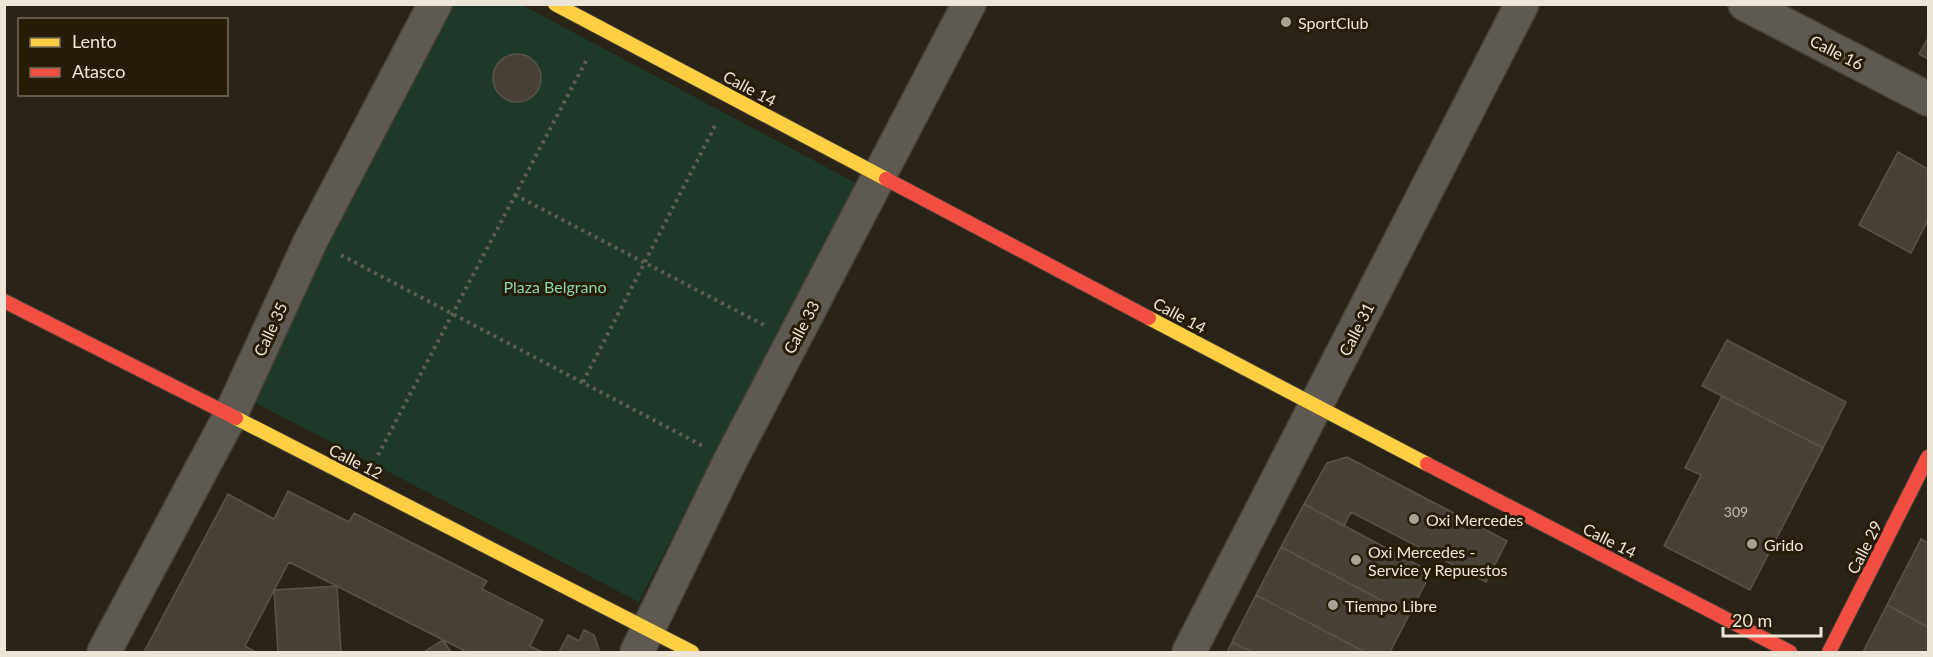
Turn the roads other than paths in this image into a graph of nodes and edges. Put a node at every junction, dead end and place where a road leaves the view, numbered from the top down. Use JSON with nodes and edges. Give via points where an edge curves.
{"nodes":[{"id":1,"x":435,"y":4,"type":"edge"},
{"id":2,"x":555,"y":4,"type":"edge"},
{"id":3,"x":969,"y":4,"type":"edge"},
{"id":4,"x":1522,"y":4,"type":"edge"},
{"id":5,"x":1745,"y":4,"type":"edge"},
{"id":6,"x":1929,"y":99,"type":"edge"},
{"id":7,"x":880,"y":175,"type":"junction"},
{"id":8,"x":4,"y":302,"type":"edge"},
{"id":9,"x":1316,"y":406,"type":"junction"},
{"id":10,"x":230,"y":416,"type":"junction"},
{"id":11,"x":1929,"y":457,"type":"edge"},
{"id":12,"x":643,"y":642,"type":"edge"},
{"id":13,"x":104,"y":652,"type":"edge"},
{"id":14,"x":692,"y":652,"type":"edge"},
{"id":15,"x":1189,"y":652,"type":"edge"},
{"id":16,"x":1790,"y":652,"type":"edge"},
{"id":17,"x":1829,"y":652,"type":"edge"}],
"edges":[{"from":1,"to":10,"type":"street","name":"Calle 35","via":[[311,240]]},
{"from":2,"to":7,"type":"street","name":"Calle 14"},
{"from":3,"to":7,"type":"street","name":"Calle 33"},
{"from":4,"to":9,"type":"street","name":"Calle 31"},
{"from":5,"to":6,"type":"street","name":"Calle 16"},
{"from":7,"to":9,"type":"street","name":"Calle 14"},
{"from":7,"to":12,"type":"street","name":"Calle 33","via":[[730,461]]},
{"from":8,"to":10,"type":"street","name":"Calle 12"},
{"from":9,"to":15,"type":"street","name":"Calle 31"},
{"from":9,"to":16,"type":"street","name":"Calle 14"},
{"from":10,"to":12,"type":"street","name":"Calle 12","via":[[364,483]]},
{"from":10,"to":13,"type":"street","name":"Calle 35"},
{"from":11,"to":17,"type":"street","name":"Calle 29"},
{"from":12,"to":14,"type":"street","name":"Calle 12"}]}
